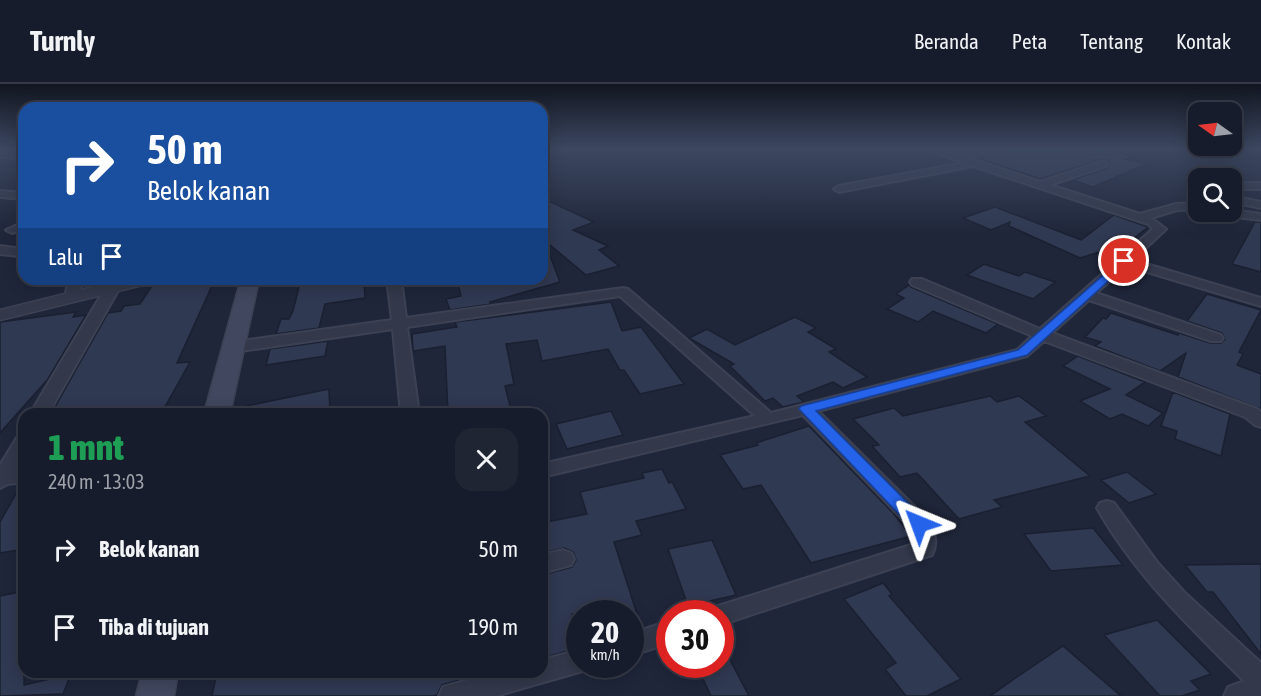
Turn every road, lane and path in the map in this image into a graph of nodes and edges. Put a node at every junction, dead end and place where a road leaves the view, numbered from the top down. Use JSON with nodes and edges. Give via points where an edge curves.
{"nodes":[{"id":1,"x":903,"y":177,"type":"edge"},
{"id":2,"x":1014,"y":177,"type":"edge"},
{"id":3,"x":1065,"y":177,"type":"edge"},
{"id":4,"x":1040,"y":185,"type":"junction"},
{"id":5,"x":1242,"y":186,"type":"edge"},
{"id":6,"x":1261,"y":186,"type":"edge"},
{"id":7,"x":839,"y":189,"type":"dead end"},
{"id":8,"x":0,"y":194,"type":"edge"},
{"id":9,"x":18,"y":196,"type":"edge"},
{"id":10,"x":1242,"y":201,"type":"edge"},
{"id":11,"x":1261,"y":204,"type":"edge"},
{"id":12,"x":1188,"y":206,"type":"edge"},
{"id":13,"x":1242,"y":214,"type":"edge"},
{"id":14,"x":1261,"y":217,"type":"edge"},
{"id":15,"x":1140,"y":218,"type":"junction"},
{"id":16,"x":18,"y":228,"type":"edge"},
{"id":17,"x":12,"y":230,"type":"dead end"},
{"id":18,"x":0,"y":250,"type":"edge"},
{"id":19,"x":18,"y":252,"type":"edge"},
{"id":20,"x":1124,"y":261,"type":"junction"},
{"id":21,"x":917,"y":282,"type":"dead end"},
{"id":22,"x":75,"y":285,"type":"edge"},
{"id":23,"x":121,"y":285,"type":"edge"},
{"id":24,"x":249,"y":285,"type":"edge"},
{"id":25,"x":395,"y":285,"type":"edge"},
{"id":26,"x":113,"y":287,"type":"junction"},
{"id":27,"x":1088,"y":295,"type":"junction"},
{"id":28,"x":72,"y":297,"type":"junction"},
{"id":29,"x":1261,"y":302,"type":"edge"},
{"id":30,"x":0,"y":315,"type":"edge"},
{"id":31,"x":401,"y":324,"type":"junction"},
{"id":32,"x":1043,"y":335,"type":"junction"},
{"id":33,"x":1216,"y":338,"type":"dead end"},
{"id":34,"x":234,"y":347,"type":"junction"},
{"id":35,"x":42,"y":408,"type":"edge"},
{"id":36,"x":219,"y":408,"type":"edge"},
{"id":37,"x":409,"y":408,"type":"edge"},
{"id":38,"x":806,"y":409,"type":"junction"},
{"id":39,"x":768,"y":419,"type":"junction"},
{"id":40,"x":1261,"y":421,"type":"edge"},
{"id":41,"x":18,"y":450,"type":"edge"},
{"id":42,"x":548,"y":470,"type":"edge"},
{"id":43,"x":18,"y":476,"type":"edge"},
{"id":44,"x":1,"y":480,"type":"edge"},
{"id":45,"x":1107,"y":508,"type":"dead end"},
{"id":46,"x":734,"y":610,"type":"edge"},
{"id":47,"x":566,"y":665,"type":"edge"},
{"id":48,"x":548,"y":670,"type":"edge"},
{"id":49,"x":159,"y":678,"type":"edge"},
{"id":50,"x":519,"y":678,"type":"edge"},
{"id":51,"x":1261,"y":680,"type":"edge"},
{"id":52,"x":1261,"y":687,"type":"edge"},
{"id":53,"x":155,"y":696,"type":"edge"},
{"id":54,"x":452,"y":696,"type":"edge"},
{"id":55,"x":1237,"y":696,"type":"edge"}],
"edges":[{"from":1,"to":7,"type":"street"},
{"from":2,"to":4,"type":"street"},
{"from":3,"to":4,"type":"street"},
{"from":4,"to":15,"type":"street"},
{"from":5,"to":6,"type":"street"},
{"from":8,"to":9,"type":"street"},
{"from":10,"to":11,"type":"street"},
{"from":12,"to":15,"type":"street"},
{"from":13,"to":14,"type":"street"},
{"from":15,"to":20,"type":"street","via":[[1160,229]]},
{"from":16,"to":17,"type":"street"},
{"from":18,"to":19,"type":"street"},
{"from":20,"to":27,"type":"street"},
{"from":20,"to":29,"type":"street"},
{"from":21,"to":32,"type":"street"},
{"from":22,"to":28,"type":"street"},
{"from":23,"to":26,"type":"street"},
{"from":24,"to":34,"type":"main road"},
{"from":25,"to":31,"type":"street"},
{"from":26,"to":28,"type":"street"},
{"from":26,"to":35,"type":"street"},
{"from":27,"to":32,"type":"street"},
{"from":27,"to":33,"type":"street"},
{"from":28,"to":30,"type":"street"},
{"from":31,"to":34,"type":"street"},
{"from":31,"to":37,"type":"street"},
{"from":31,"to":39,"type":"street","via":[[623,292]]},
{"from":32,"to":38,"type":"street","via":[[1022,352]]},
{"from":32,"to":40,"type":"street","via":[[1251,413]]},
{"from":34,"to":36,"type":"main road"},
{"from":38,"to":39,"type":"street"},
{"from":38,"to":46,"type":"street","via":[[919,524],[926,539],[924,549]]},
{"from":39,"to":42,"type":"street"},
{"from":41,"to":44,"type":"street"},
{"from":43,"to":44,"type":"street"},
{"from":45,"to":51,"type":"street","via":[[1177,600]]},
{"from":47,"to":48,"type":"street"},
{"from":49,"to":53,"type":"main road"},
{"from":50,"to":54,"type":"street"},
{"from":52,"to":55,"type":"street"}]}
